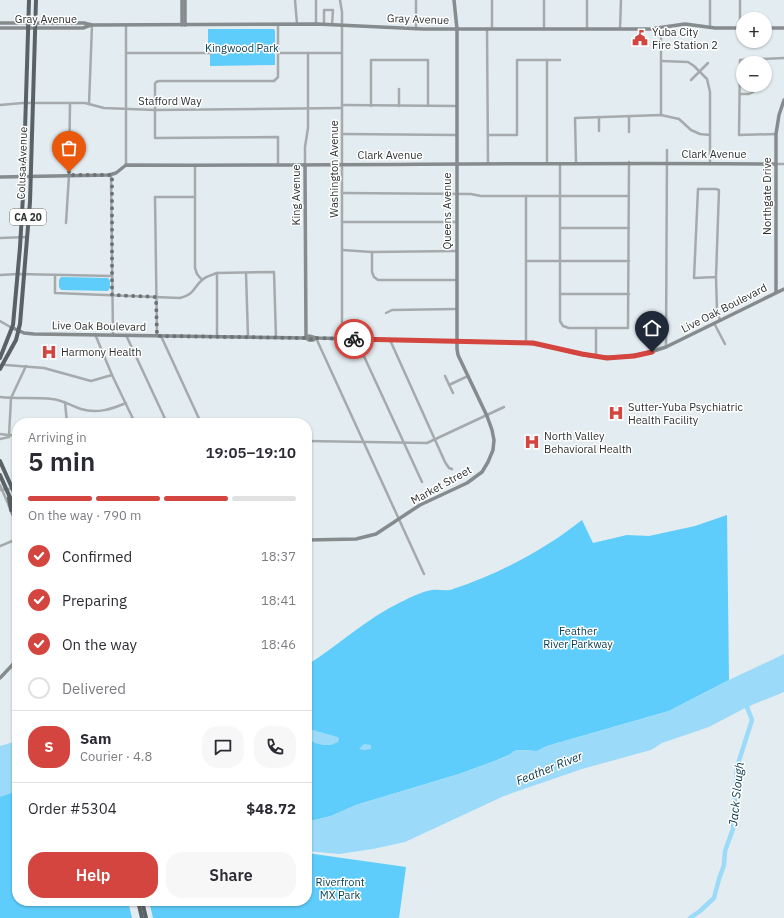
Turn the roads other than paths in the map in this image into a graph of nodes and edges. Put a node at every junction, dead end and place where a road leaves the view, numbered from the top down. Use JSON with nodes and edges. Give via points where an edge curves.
{"nodes":[{"id":1,"x":29,"y":0,"type":"edge"},
{"id":2,"x":36,"y":0,"type":"edge"},
{"id":3,"x":182,"y":0,"type":"edge"},
{"id":4,"x":185,"y":0,"type":"edge"},
{"id":5,"x":295,"y":0,"type":"edge"},
{"id":6,"x":316,"y":0,"type":"edge"},
{"id":7,"x":340,"y":0,"type":"edge"},
{"id":8,"x":416,"y":0,"type":"edge"},
{"id":9,"x":454,"y":0,"type":"edge"},
{"id":10,"x":492,"y":0,"type":"edge"},
{"id":11,"x":544,"y":0,"type":"edge"},
{"id":12,"x":587,"y":0,"type":"edge"},
{"id":13,"x":621,"y":0,"type":"edge"},
{"id":14,"x":710,"y":0,"type":"edge"},
{"id":15,"x":740,"y":0,"type":"edge"},
{"id":16,"x":740,"y":12,"type":"edge"},
{"id":17,"x":28,"y":22,"type":"junction"},
{"id":18,"x":36,"y":22,"type":"junction"},
{"id":19,"x":0,"y":23,"type":"edge"},
{"id":20,"x":278,"y":24,"type":"junction"},
{"id":21,"x":297,"y":24,"type":"junction"},
{"id":22,"x":316,"y":24,"type":"junction"},
{"id":23,"x":92,"y":25,"type":"junction"},
{"id":24,"x":126,"y":25,"type":"junction"},
{"id":25,"x":183,"y":25,"type":"junction"},
{"id":26,"x":324,"y":25,"type":"junction"},
{"id":27,"x":332,"y":25,"type":"junction"},
{"id":28,"x":341,"y":25,"type":"junction"},
{"id":29,"x":710,"y":27,"type":"junction"},
{"id":30,"x":0,"y":28,"type":"edge"},
{"id":31,"x":28,"y":28,"type":"junction"},
{"id":32,"x":35,"y":28,"type":"junction"},
{"id":33,"x":661,"y":28,"type":"junction"},
{"id":34,"x":736,"y":28,"type":"edge"},
{"id":35,"x":772,"y":28,"type":"edge"},
{"id":36,"x":784,"y":28,"type":"edge"},
{"id":37,"x":416,"y":29,"type":"junction"},
{"id":38,"x":487,"y":29,"type":"junction"},
{"id":39,"x":492,"y":29,"type":"junction"},
{"id":40,"x":544,"y":29,"type":"junction"},
{"id":41,"x":587,"y":29,"type":"junction"},
{"id":42,"x":620,"y":29,"type":"junction"},
{"id":43,"x":457,"y":30,"type":"junction"},
{"id":44,"x":341,"y":52,"type":"junction"},
{"id":45,"x":212,"y":53,"type":"dead end"},
{"id":46,"x":278,"y":53,"type":"junction"},
{"id":47,"x":308,"y":53,"type":"junction"},
{"id":48,"x":126,"y":54,"type":"junction"},
{"id":49,"x":784,"y":58,"type":"edge"},
{"id":50,"x":547,"y":60,"type":"junction"},
{"id":51,"x":560,"y":60,"type":"dead end"},
{"id":52,"x":661,"y":61,"type":"junction"},
{"id":53,"x":708,"y":63,"type":"dead end"},
{"id":54,"x":700,"y":71,"type":"junction"},
{"id":55,"x":691,"y":80,"type":"dead end"},
{"id":56,"x":399,"y":89,"type":"dead end"},
{"id":57,"x":753,"y":92,"type":"dead end"},
{"id":58,"x":740,"y":94,"type":"junction"},
{"id":59,"x":784,"y":100,"type":"edge"},
{"id":60,"x":26,"y":103,"type":"junction"},
{"id":61,"x":32,"y":103,"type":"junction"},
{"id":62,"x":70,"y":103,"type":"junction"},
{"id":63,"x":90,"y":104,"type":"junction"},
{"id":64,"x":0,"y":106,"type":"edge"},
{"id":65,"x":371,"y":106,"type":"junction"},
{"id":66,"x":399,"y":106,"type":"junction"},
{"id":67,"x":428,"y":106,"type":"junction"},
{"id":68,"x":457,"y":106,"type":"junction"},
{"id":69,"x":342,"y":107,"type":"junction"},
{"id":70,"x":126,"y":109,"type":"junction"},
{"id":71,"x":308,"y":109,"type":"junction"},
{"id":72,"x":155,"y":110,"type":"junction"},
{"id":73,"x":661,"y":116,"type":"junction"},
{"id":74,"x":599,"y":117,"type":"junction"},
{"id":75,"x":629,"y":117,"type":"junction"},
{"id":76,"x":599,"y":131,"type":"dead end"},
{"id":77,"x":629,"y":132,"type":"dead end"},
{"id":78,"x":342,"y":134,"type":"junction"},
{"id":79,"x":776,"y":134,"type":"junction"},
{"id":80,"x":457,"y":135,"type":"junction"},
{"id":81,"x":488,"y":135,"type":"junction"},
{"id":82,"x":710,"y":135,"type":"junction"},
{"id":83,"x":667,"y":150,"type":"dead end"},
{"id":84,"x":576,"y":162,"type":"junction"},
{"id":85,"x":629,"y":162,"type":"junction"},
{"id":86,"x":488,"y":163,"type":"junction"},
{"id":87,"x":547,"y":163,"type":"junction"},
{"id":88,"x":560,"y":163,"type":"junction"},
{"id":89,"x":667,"y":163,"type":"junction"},
{"id":90,"x":710,"y":163,"type":"junction"},
{"id":91,"x":342,"y":164,"type":"junction"},
{"id":92,"x":456,"y":164,"type":"junction"},
{"id":93,"x":776,"y":164,"type":"junction"},
{"id":94,"x":784,"y":164,"type":"edge"},
{"id":95,"x":126,"y":165,"type":"junction"},
{"id":96,"x":195,"y":165,"type":"junction"},
{"id":97,"x":278,"y":165,"type":"junction"},
{"id":98,"x":304,"y":165,"type":"junction"},
{"id":99,"x":69,"y":175,"type":"junction"},
{"id":100,"x":112,"y":175,"type":"junction"},
{"id":101,"x":24,"y":176,"type":"junction"},
{"id":102,"x":30,"y":176,"type":"junction"},
{"id":103,"x":0,"y":177,"type":"edge"},
{"id":104,"x":342,"y":193,"type":"junction"},
{"id":105,"x":456,"y":194,"type":"junction"},
{"id":106,"x":526,"y":196,"type":"junction"},
{"id":107,"x":561,"y":196,"type":"junction"},
{"id":108,"x":629,"y":196,"type":"junction"},
{"id":109,"x":194,"y":197,"type":"junction"},
{"id":110,"x":342,"y":222,"type":"junction"},
{"id":111,"x":456,"y":222,"type":"junction"},
{"id":112,"x":66,"y":223,"type":"dead end"},
{"id":113,"x":561,"y":228,"type":"junction"},
{"id":114,"x":629,"y":228,"type":"junction"},
{"id":115,"x":21,"y":237,"type":"junction"},
{"id":116,"x":27,"y":237,"type":"junction"},
{"id":117,"x":0,"y":238,"type":"edge"},
{"id":118,"x":342,"y":250,"type":"junction"},
{"id":119,"x":456,"y":251,"type":"junction"},
{"id":120,"x":372,"y":252,"type":"junction"},
{"id":121,"x":526,"y":261,"type":"junction"},
{"id":122,"x":560,"y":261,"type":"junction"},
{"id":123,"x":629,"y":261,"type":"junction"},
{"id":124,"x":246,"y":272,"type":"junction"},
{"id":125,"x":217,"y":273,"type":"junction"},
{"id":126,"x":18,"y":274,"type":"junction"},
{"id":127,"x":24,"y":274,"type":"junction"},
{"id":128,"x":0,"y":275,"type":"edge"},
{"id":129,"x":55,"y":275,"type":"junction"},
{"id":130,"x":112,"y":276,"type":"junction"},
{"id":131,"x":716,"y":277,"type":"junction"},
{"id":132,"x":202,"y":280,"type":"junction"},
{"id":133,"x":456,"y":280,"type":"junction"},
{"id":134,"x":784,"y":289,"type":"edge"},
{"id":135,"x":776,"y":292,"type":"junction"},
{"id":136,"x":560,"y":294,"type":"junction"},
{"id":137,"x":628,"y":294,"type":"junction"},
{"id":138,"x":112,"y":295,"type":"junction"},
{"id":139,"x":156,"y":297,"type":"junction"},
{"id":140,"x":457,"y":309,"type":"junction"},
{"id":141,"x":386,"y":313,"type":"dead end"},
{"id":142,"x":720,"y":320,"type":"junction"},
{"id":143,"x":0,"y":321,"type":"edge"},
{"id":144,"x":714,"y":323,"type":"junction"},
{"id":145,"x":13,"y":328,"type":"junction"},
{"id":146,"x":596,"y":328,"type":"junction"},
{"id":147,"x":19,"y":331,"type":"junction"},
{"id":148,"x":95,"y":334,"type":"junction"},
{"id":149,"x":113,"y":335,"type":"junction"},
{"id":150,"x":126,"y":336,"type":"junction"},
{"id":151,"x":159,"y":336,"type":"junction"},
{"id":152,"x":217,"y":336,"type":"junction"},
{"id":153,"x":248,"y":337,"type":"junction"},
{"id":154,"x":276,"y":338,"type":"junction"},
{"id":155,"x":306,"y":338,"type":"junction"},
{"id":156,"x":316,"y":338,"type":"junction"},
{"id":157,"x":342,"y":339,"type":"junction"},
{"id":158,"x":356,"y":339,"type":"junction"},
{"id":159,"x":390,"y":340,"type":"junction"},
{"id":160,"x":457,"y":341,"type":"junction"},
{"id":161,"x":526,"y":343,"type":"junction"},
{"id":162,"x":725,"y":344,"type":"dead end"},
{"id":163,"x":666,"y":347,"type":"junction"},
{"id":164,"x":596,"y":357,"type":"junction"},
{"id":165,"x":0,"y":358,"type":"edge"},
{"id":166,"x":3,"y":364,"type":"junction"},
{"id":167,"x":26,"y":366,"type":"junction"},
{"id":168,"x":0,"y":369,"type":"edge"},
{"id":169,"x":112,"y":375,"type":"junction"},
{"id":170,"x":445,"y":376,"type":"dead end"},
{"id":171,"x":468,"y":376,"type":"junction"},
{"id":172,"x":450,"y":385,"type":"junction"},
{"id":173,"x":453,"y":392,"type":"dead end"},
{"id":174,"x":0,"y":397,"type":"edge"},
{"id":175,"x":11,"y":398,"type":"junction"},
{"id":176,"x":65,"y":402,"type":"junction"},
{"id":177,"x":126,"y":403,"type":"junction"},
{"id":178,"x":504,"y":407,"type":"dead end"},
{"id":179,"x":487,"y":416,"type":"junction"},
{"id":180,"x":66,"y":418,"type":"edge"},
{"id":181,"x":133,"y":418,"type":"edge"},
{"id":182,"x":165,"y":418,"type":"edge"},
{"id":183,"x":200,"y":418,"type":"edge"},
{"id":184,"x":0,"y":434,"type":"edge"},
{"id":185,"x":9,"y":436,"type":"junction"},
{"id":186,"x":0,"y":438,"type":"edge"},
{"id":187,"x":436,"y":440,"type":"junction"},
{"id":188,"x":312,"y":441,"type":"edge"},
{"id":189,"x":364,"y":442,"type":"junction"},
{"id":190,"x":404,"y":443,"type":"junction"},
{"id":191,"x":0,"y":461,"type":"edge"},
{"id":192,"x":452,"y":469,"type":"dead end"},
{"id":193,"x":0,"y":475,"type":"edge"},
{"id":194,"x":422,"y":482,"type":"dead end"},
{"id":195,"x":12,"y":484,"type":"edge"},
{"id":196,"x":0,"y":485,"type":"edge"},
{"id":197,"x":3,"y":489,"type":"edge"},
{"id":198,"x":9,"y":496,"type":"junction"},
{"id":199,"x":12,"y":502,"type":"edge"},
{"id":200,"x":11,"y":510,"type":"joint"},
{"id":201,"x":399,"y":520,"type":"junction"},
{"id":202,"x":312,"y":540,"type":"edge"},
{"id":203,"x":12,"y":541,"type":"edge"},
{"id":204,"x":0,"y":546,"type":"edge"},
{"id":205,"x":424,"y":574,"type":"dead end"},
{"id":206,"x":12,"y":665,"type":"edge"},
{"id":207,"x":0,"y":678,"type":"edge"},
{"id":208,"x":139,"y":906,"type":"edge"},
{"id":209,"x":143,"y":906,"type":"edge"},
{"id":210,"x":142,"y":918,"type":"edge"},
{"id":211,"x":146,"y":918,"type":"edge"}],
"edges":[{"from":1,"to":17,"type":"highway","name":"Colusa Avenue","number":"CA 20"},
{"from":2,"to":18,"type":"highway","name":"Colusa Avenue","number":"CA 20"},
{"from":3,"to":25,"type":"main road"},
{"from":4,"to":25,"type":"main road"},
{"from":5,"to":21,"type":"street"},
{"from":6,"to":22,"type":"street"},
{"from":7,"to":28,"type":"street","name":"Washington Avenue"},
{"from":8,"to":37,"type":"street"},
{"from":9,"to":43,"type":"main road","name":"Queens Avenue"},
{"from":10,"to":39,"type":"street"},
{"from":11,"to":40,"type":"street"},
{"from":12,"to":41,"type":"street"},
{"from":13,"to":42,"type":"street"},
{"from":14,"to":29,"type":"street"},
{"from":15,"to":16,"type":"street"},
{"from":17,"to":18,"type":"main road","name":"Gray Avenue"},
{"from":17,"to":19,"type":"main road","name":"Gray Avenue"},
{"from":17,"to":31,"type":"highway","name":"Colusa Avenue","number":"CA 20"},
{"from":18,"to":23,"type":"main road","name":"Gray Avenue"},
{"from":18,"to":32,"type":"highway","name":"Colusa Avenue","number":"CA 20"},
{"from":20,"to":21,"type":"main road","name":"Gray Avenue"},
{"from":20,"to":25,"type":"main road","name":"Gray Avenue"},
{"from":20,"to":46,"type":"street"},
{"from":21,"to":22,"type":"main road","name":"Gray Avenue"},
{"from":22,"to":26,"type":"main road","name":"Gray Avenue"},
{"from":23,"to":24,"type":"main road","name":"Gray Avenue"},
{"from":23,"to":32,"type":"main road","name":"Gray Avenue","via":[[83,28]]},
{"from":23,"to":63,"type":"street"},
{"from":24,"to":25,"type":"main road","name":"Gray Avenue"},
{"from":24,"to":48,"type":"street"},
{"from":26,"to":27,"type":"main road","name":"Gray Avenue"},
{"from":26,"to":27,"type":"street","via":[[324,10],[333,10]]},
{"from":27,"to":28,"type":"main road","name":"Gray Avenue"},
{"from":28,"to":37,"type":"main road","name":"Gray Avenue"},
{"from":28,"to":44,"type":"street","name":"Washington Avenue"},
{"from":29,"to":33,"type":"main road","name":"Gray Avenue","via":[[685,24]]},
{"from":29,"to":34,"type":"main road","name":"Gray Avenue"},
{"from":30,"to":31,"type":"main road","name":"Gray Avenue"},
{"from":31,"to":32,"type":"main road","name":"Gray Avenue"},
{"from":31,"to":60,"type":"highway","name":"Colusa Avenue","number":"CA 20"},
{"from":32,"to":61,"type":"highway","name":"Colusa Avenue","number":"CA 20"},
{"from":33,"to":42,"type":"main road","name":"Gray Avenue"},
{"from":33,"to":52,"type":"street"},
{"from":35,"to":36,"type":"main road"},
{"from":37,"to":43,"type":"main road","name":"Gray Avenue"},
{"from":38,"to":39,"type":"main road","name":"Gray Avenue"},
{"from":38,"to":43,"type":"main road","name":"Gray Avenue"},
{"from":38,"to":81,"type":"street"},
{"from":39,"to":40,"type":"main road","name":"Gray Avenue"},
{"from":40,"to":41,"type":"main road","name":"Gray Avenue"},
{"from":41,"to":42,"type":"main road","name":"Gray Avenue"},
{"from":43,"to":68,"type":"main road","name":"Queens Avenue"},
{"from":44,"to":47,"type":"street"},
{"from":44,"to":69,"type":"street","name":"Washington Avenue"},
{"from":45,"to":48,"type":"street"},
{"from":46,"to":47,"type":"street"},
{"from":46,"to":72,"type":"street","via":[[278,78],[274,81],[156,82]]},
{"from":47,"to":71,"type":"street","name":"King Avenue"},
{"from":48,"to":70,"type":"street"},
{"from":49,"to":58,"type":"street","via":[[740,60]]},
{"from":50,"to":51,"type":"street"},
{"from":50,"to":81,"type":"street","via":[[517,60],[517,135]]},
{"from":50,"to":87,"type":"street"},
{"from":52,"to":54,"type":"street","via":[[688,62]]},
{"from":52,"to":73,"type":"street"},
{"from":53,"to":54,"type":"street"},
{"from":54,"to":55,"type":"street"},
{"from":54,"to":82,"type":"street","via":[[707,79],[710,92]]},
{"from":56,"to":66,"type":"street"},
{"from":57,"to":58,"type":"street"},
{"from":58,"to":79,"type":"street","via":[[740,135]]},
{"from":59,"to":79,"type":"main road","name":"Northgate Drive"},
{"from":60,"to":61,"type":"street","name":"Stafford Way"},
{"from":60,"to":64,"type":"street","name":"Stafford Way"},
{"from":60,"to":101,"type":"highway","name":"Colusa Avenue","number":"CA 20"},
{"from":61,"to":62,"type":"street","name":"Stafford Way"},
{"from":61,"to":102,"type":"highway","name":"Colusa Avenue","number":"CA 20"},
{"from":62,"to":63,"type":"street","name":"Stafford Way"},
{"from":62,"to":99,"type":"street"},
{"from":63,"to":70,"type":"street","name":"Stafford Way","via":[[104,108]]},
{"from":65,"to":66,"type":"street","name":"Stafford Way"},
{"from":65,"to":67,"type":"street","via":[[371,60],[428,60]]},
{"from":65,"to":69,"type":"street","name":"Stafford Way"},
{"from":66,"to":67,"type":"street","name":"Stafford Way"},
{"from":67,"to":68,"type":"street","name":"Stafford Way"},
{"from":68,"to":80,"type":"main road","name":"Queens Avenue"},
{"from":69,"to":71,"type":"street","name":"Stafford Way"},
{"from":69,"to":78,"type":"street","name":"Washington Avenue"},
{"from":70,"to":72,"type":"street","name":"Stafford Way"},
{"from":70,"to":95,"type":"street"},
{"from":71,"to":72,"type":"street","name":"Stafford Way"},
{"from":71,"to":98,"type":"street","name":"King Avenue"},
{"from":72,"to":97,"type":"street","via":[[155,138],[278,137]]},
{"from":73,"to":75,"type":"street"},
{"from":73,"to":82,"type":"street","via":[[679,119],[691,130]]},
{"from":74,"to":75,"type":"street"},
{"from":74,"to":76,"type":"street"},
{"from":74,"to":84,"type":"street","via":[[576,118]]},
{"from":75,"to":77,"type":"street"},
{"from":78,"to":80,"type":"street"},
{"from":78,"to":91,"type":"street","name":"Washington Avenue"},
{"from":79,"to":93,"type":"main road","name":"Northgate Drive"},
{"from":80,"to":92,"type":"main road","name":"Queens Avenue"},
{"from":81,"to":86,"type":"street"},
{"from":82,"to":90,"type":"street"},
{"from":83,"to":89,"type":"street"},
{"from":84,"to":85,"type":"main road","name":"Clark Avenue"},
{"from":84,"to":88,"type":"main road","name":"Clark Avenue"},
{"from":85,"to":89,"type":"main road","name":"Clark Avenue"},
{"from":85,"to":108,"type":"street"},
{"from":86,"to":87,"type":"main road","name":"Clark Avenue"},
{"from":86,"to":92,"type":"main road","name":"Clark Avenue"},
{"from":87,"to":88,"type":"main road","name":"Clark Avenue"},
{"from":88,"to":107,"type":"street"},
{"from":89,"to":90,"type":"main road","name":"Clark Avenue"},
{"from":89,"to":163,"type":"street"},
{"from":90,"to":93,"type":"main road","name":"Clark Avenue"},
{"from":91,"to":92,"type":"main road","name":"Clark Avenue"},
{"from":91,"to":98,"type":"main road","name":"Clark Avenue"},
{"from":91,"to":104,"type":"street","name":"Washington Avenue"},
{"from":92,"to":105,"type":"main road","name":"Queens Avenue"},
{"from":93,"to":94,"type":"street","name":"Clark Avenue"},
{"from":93,"to":135,"type":"main road","name":"Northgate Drive"},
{"from":95,"to":96,"type":"main road","name":"Clark Avenue"},
{"from":95,"to":100,"type":"main road"},
{"from":96,"to":97,"type":"main road","name":"Clark Avenue"},
{"from":96,"to":109,"type":"street"},
{"from":97,"to":98,"type":"main road","name":"Clark Avenue"},
{"from":98,"to":155,"type":"main road","name":"King Avenue"},
{"from":99,"to":100,"type":"main road"},
{"from":99,"to":102,"type":"main road"},
{"from":99,"to":112,"type":"street"},
{"from":100,"to":130,"type":"street"},
{"from":101,"to":102,"type":"main road"},
{"from":101,"to":103,"type":"main road"},
{"from":101,"to":115,"type":"highway","name":"Colusa Avenue","number":"CA 20"},
{"from":102,"to":116,"type":"highway","name":"Colusa Avenue","number":"CA 20"},
{"from":104,"to":105,"type":"street"},
{"from":104,"to":110,"type":"street","name":"Washington Avenue"},
{"from":105,"to":106,"type":"street"},
{"from":105,"to":111,"type":"main road","name":"Queens Avenue"},
{"from":106,"to":107,"type":"street"},
{"from":106,"to":121,"type":"street"},
{"from":107,"to":108,"type":"street"},
{"from":107,"to":113,"type":"street"},
{"from":108,"to":114,"type":"street"},
{"from":109,"to":132,"type":"street","via":[[195,268]]},
{"from":109,"to":139,"type":"street","via":[[155,197]]},
{"from":110,"to":111,"type":"street"},
{"from":110,"to":118,"type":"street","name":"Washington Avenue"},
{"from":111,"to":119,"type":"main road","name":"Queens Avenue"},
{"from":113,"to":114,"type":"street"},
{"from":113,"to":122,"type":"street"},
{"from":114,"to":123,"type":"street"},
{"from":115,"to":116,"type":"street"},
{"from":115,"to":117,"type":"street"},
{"from":115,"to":126,"type":"highway","name":"Colusa Avenue","number":"CA 20"},
{"from":116,"to":127,"type":"highway","name":"Colusa Avenue","number":"CA 20"},
{"from":118,"to":120,"type":"street"},
{"from":118,"to":157,"type":"street","name":"Washington Avenue"},
{"from":119,"to":120,"type":"street"},
{"from":119,"to":133,"type":"main road","name":"Queens Avenue"},
{"from":120,"to":133,"type":"street","via":[[372,272],[378,280]]},
{"from":121,"to":122,"type":"street"},
{"from":121,"to":161,"type":"street"},
{"from":122,"to":123,"type":"street"},
{"from":122,"to":136,"type":"street"},
{"from":123,"to":137,"type":"street"},
{"from":124,"to":125,"type":"street"},
{"from":124,"to":153,"type":"street"},
{"from":124,"to":154,"type":"street","via":[[274,272]]},
{"from":125,"to":132,"type":"street"},
{"from":125,"to":152,"type":"street"},
{"from":126,"to":127,"type":"street"},
{"from":126,"to":128,"type":"street"},
{"from":126,"to":145,"type":"highway","name":"Colusa Avenue","number":"CA 20"},
{"from":127,"to":129,"type":"street"},
{"from":127,"to":147,"type":"highway","name":"Colusa Avenue","number":"CA 20"},
{"from":129,"to":130,"type":"street"},
{"from":129,"to":138,"type":"street","via":[[55,293]]},
{"from":130,"to":138,"type":"street"},
{"from":131,"to":131,"type":"street","via":[[718,190],[698,189],[694,278]]},
{"from":131,"to":142,"type":"street","via":[[717,312]]},
{"from":132,"to":139,"type":"street","via":[[186,297]]},
{"from":133,"to":140,"type":"main road","name":"Queens Avenue"},
{"from":134,"to":135,"type":"main road","name":"Live Oak Boulevard"},
{"from":135,"to":142,"type":"main road","name":"Live Oak Boulevard"},
{"from":136,"to":137,"type":"street"},
{"from":136,"to":146,"type":"street","via":[[560,321],[563,326]]},
{"from":137,"to":146,"type":"street","via":[[628,328]]},
{"from":138,"to":139,"type":"street"},
{"from":138,"to":149,"type":"street"},
{"from":139,"to":151,"type":"street"},
{"from":140,"to":141,"type":"street","via":[[392,310]]},
{"from":140,"to":160,"type":"main road","name":"Queens Avenue"},
{"from":142,"to":144,"type":"main road","name":"Live Oak Boulevard"},
{"from":143,"to":145,"type":"street"},
{"from":144,"to":162,"type":"street"},
{"from":144,"to":163,"type":"main road","name":"Live Oak Boulevard"},
{"from":145,"to":147,"type":"main road","name":"Live Oak Boulevard"},
{"from":145,"to":165,"type":"highway","name":"Colusa Avenue","number":"CA 20"},
{"from":146,"to":164,"type":"street"},
{"from":147,"to":148,"type":"main road","name":"Live Oak Boulevard","via":[[27,334]]},
{"from":147,"to":166,"type":"highway","name":"Colusa Avenue","number":"CA 20"},
{"from":148,"to":149,"type":"main road","name":"Live Oak Boulevard"},
{"from":148,"to":169,"type":"street"},
{"from":149,"to":150,"type":"main road","name":"Live Oak Boulevard"},
{"from":150,"to":151,"type":"main road","name":"Live Oak Boulevard"},
{"from":150,"to":182,"type":"street"},
{"from":151,"to":152,"type":"main road","name":"Live Oak Boulevard"},
{"from":151,"to":183,"type":"street"},
{"from":152,"to":153,"type":"main road","name":"Live Oak Boulevard"},
{"from":153,"to":154,"type":"main road","name":"Live Oak Boulevard"},
{"from":154,"to":155,"type":"main road","name":"Live Oak Boulevard"},
{"from":155,"to":156,"type":"main road","name":"Live Oak Boulevard"},
{"from":156,"to":157,"type":"main road","name":"Live Oak Boulevard"},
{"from":156,"to":189,"type":"street"},
{"from":157,"to":158,"type":"main road","name":"Live Oak Boulevard"},
{"from":158,"to":159,"type":"main road","name":"Live Oak Boulevard"},
{"from":158,"to":190,"type":"street"},
{"from":159,"to":160,"type":"main road","name":"Live Oak Boulevard"},
{"from":159,"to":187,"type":"street"},
{"from":160,"to":161,"type":"main road","name":"Live Oak Boulevard"},
{"from":160,"to":171,"type":"main road","name":"Queens Avenue","via":[[458,355]]},
{"from":161,"to":164,"type":"main road","name":"Live Oak Boulevard"},
{"from":163,"to":164,"type":"main road","name":"Live Oak Boulevard","via":[[634,356]]},
{"from":165,"to":166,"type":"highway"},
{"from":166,"to":167,"type":"street"},
{"from":166,"to":168,"type":"highway","name":"Colusa Avenue","number":"CA 20"},
{"from":167,"to":169,"type":"street","via":[[44,368],[90,381]]},
{"from":167,"to":175,"type":"street"},
{"from":169,"to":177,"type":"street"},
{"from":170,"to":172,"type":"street"},
{"from":171,"to":172,"type":"street"},
{"from":171,"to":179,"type":"main road","name":"Queens Avenue"},
{"from":172,"to":173,"type":"street"},
{"from":174,"to":175,"type":"street"},
{"from":175,"to":176,"type":"street","via":[[52,399]]},
{"from":175,"to":185,"type":"street"},
{"from":176,"to":177,"type":"street","via":[[94,411]]},
{"from":176,"to":180,"type":"street"},
{"from":177,"to":181,"type":"street"},
{"from":178,"to":179,"type":"street"},
{"from":179,"to":187,"type":"street"},
{"from":179,"to":201,"type":"main road","name":"Market Street","via":[[492,430],[493,445],[482,472],[472,480],[420,505]]},
{"from":184,"to":185,"type":"street"},
{"from":185,"to":186,"type":"street"},
{"from":187,"to":190,"type":"street","via":[[427,443]]},
{"from":187,"to":192,"type":"street","via":[[445,462]]},
{"from":188,"to":189,"type":"street"},
{"from":189,"to":190,"type":"street"},
{"from":189,"to":201,"type":"street"},
{"from":190,"to":194,"type":"street"},
{"from":191,"to":195,"type":"highway"},
{"from":193,"to":197,"type":"highway"},
{"from":196,"to":197,"type":"street"},
{"from":197,"to":198,"type":"highway"},
{"from":197,"to":200,"type":"street"},
{"from":198,"to":199,"type":"highway"},
{"from":198,"to":200,"type":"highway"},
{"from":201,"to":202,"type":"main road","name":"Market Street","via":[[366,537]]},
{"from":201,"to":205,"type":"street"},
{"from":203,"to":204,"type":"street"},
{"from":206,"to":207,"type":"main road"},
{"from":208,"to":210,"type":"highway"},
{"from":209,"to":211,"type":"highway"}]}
